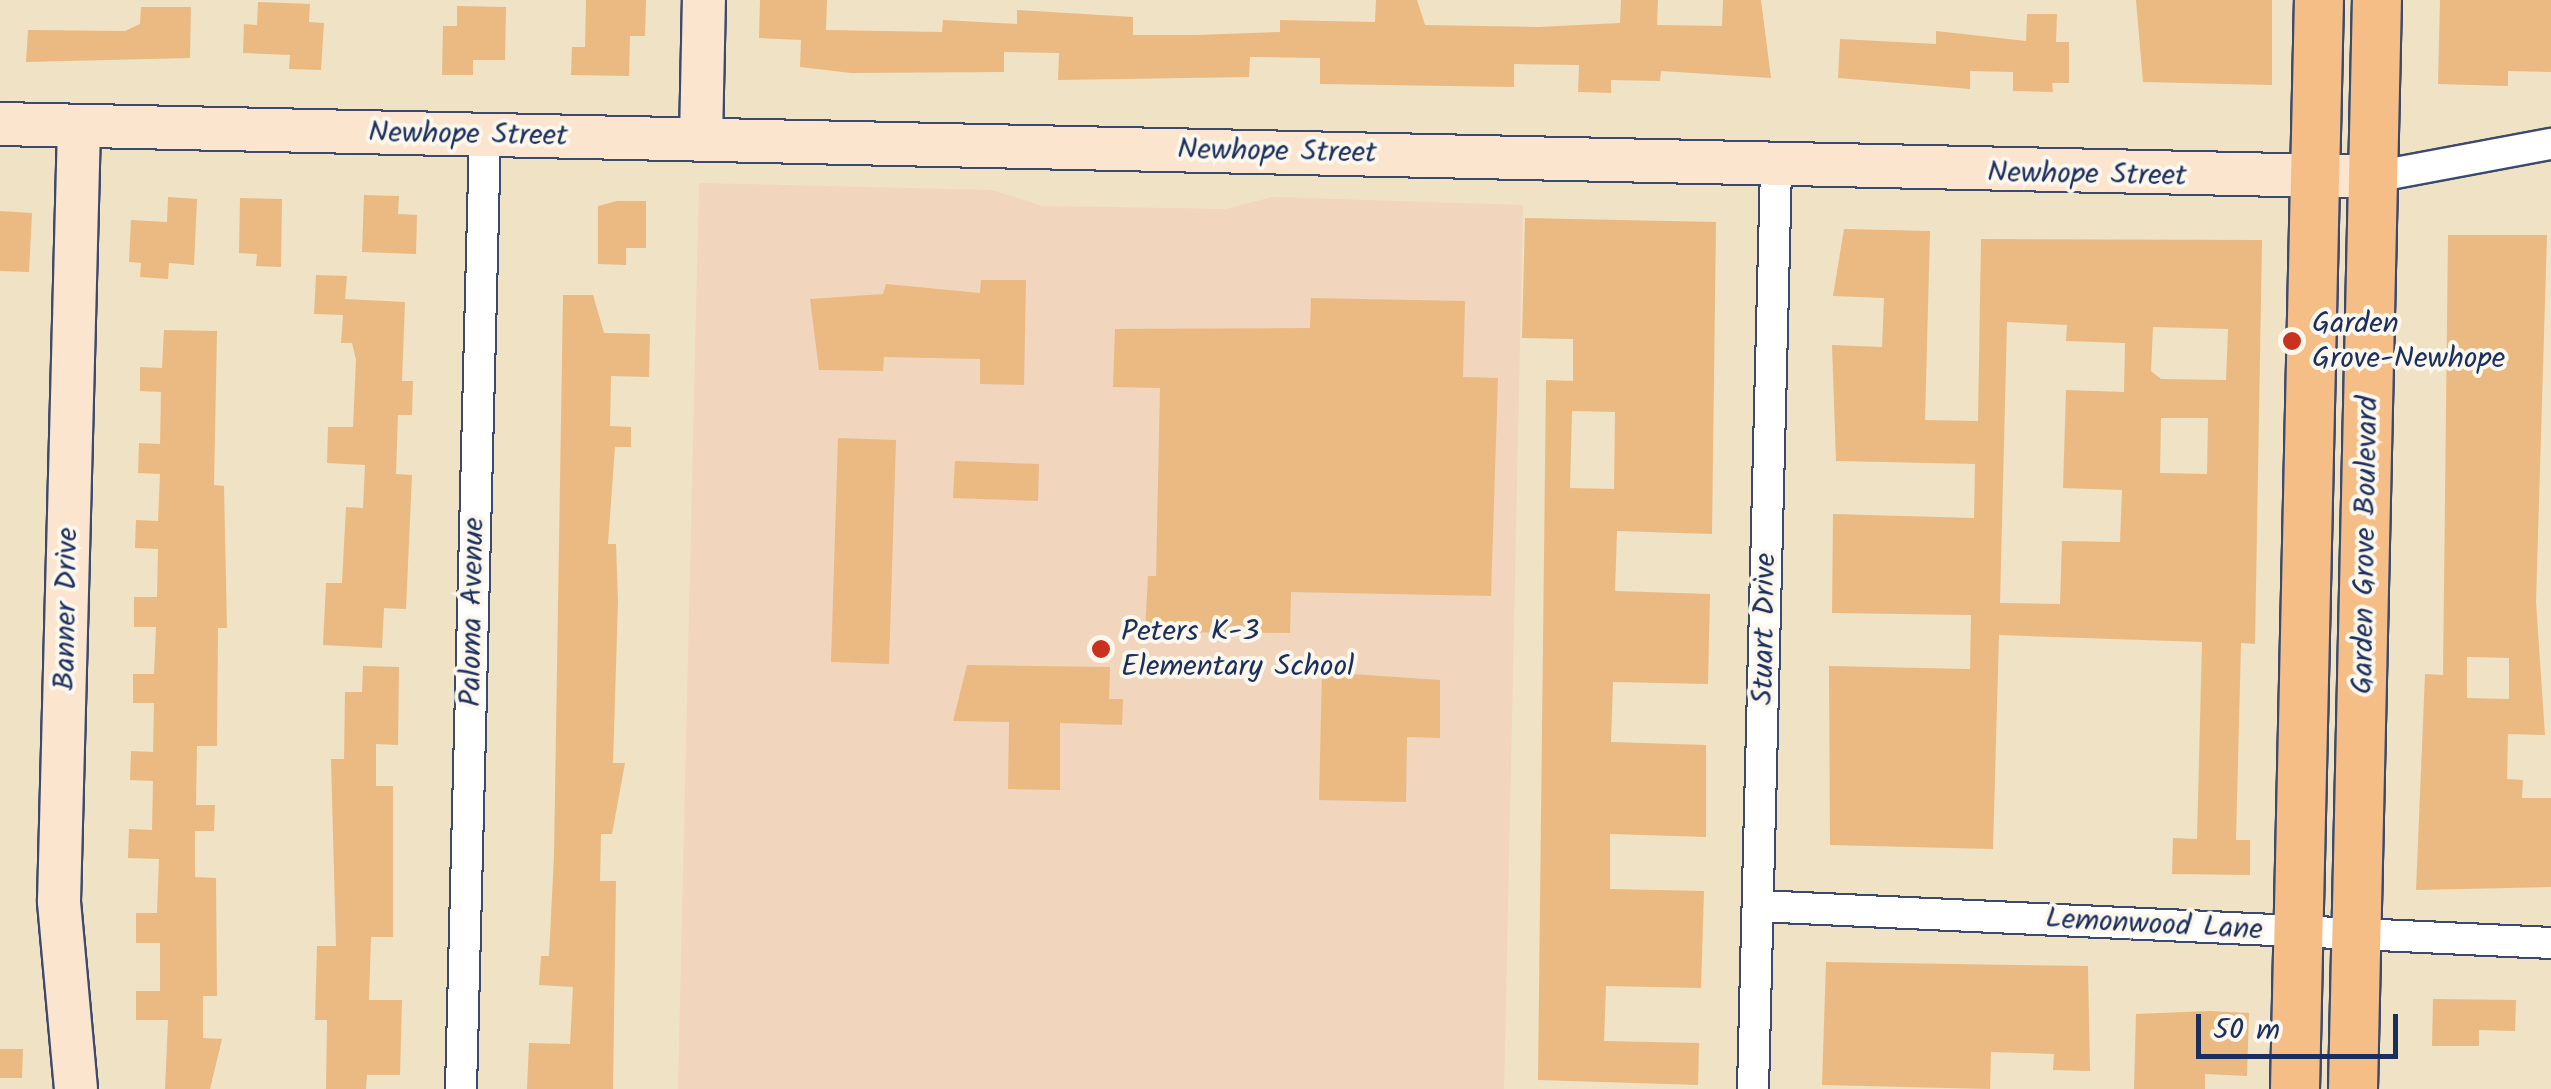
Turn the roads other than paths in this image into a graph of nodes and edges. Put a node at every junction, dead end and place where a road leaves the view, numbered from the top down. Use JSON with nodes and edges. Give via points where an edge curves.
{"nodes":[{"id":1,"x":704,"y":0,"type":"edge"},
{"id":2,"x":2320,"y":0,"type":"edge"},
{"id":3,"x":2377,"y":0,"type":"edge"},
{"id":4,"x":0,"y":124,"type":"edge"},
{"id":5,"x":79,"y":127,"type":"junction"},
{"id":6,"x":485,"y":136,"type":"junction"},
{"id":7,"x":702,"y":140,"type":"junction"},
{"id":8,"x":2551,"y":144,"type":"edge"},
{"id":9,"x":1776,"y":169,"type":"junction"},
{"id":10,"x":2316,"y":178,"type":"junction"},
{"id":11,"x":2374,"y":178,"type":"junction"},
{"id":12,"x":1758,"y":906,"type":"junction"},
{"id":13,"x":2298,"y":932,"type":"junction"},
{"id":14,"x":2356,"y":935,"type":"junction"},
{"id":15,"x":2551,"y":943,"type":"edge"},
{"id":16,"x":76,"y":1089,"type":"edge"},
{"id":17,"x":461,"y":1089,"type":"edge"},
{"id":18,"x":1754,"y":1089,"type":"edge"},
{"id":19,"x":2296,"y":1089,"type":"edge"},
{"id":20,"x":2353,"y":1089,"type":"edge"}],
"edges":[{"from":1,"to":7,"type":"street"},
{"from":2,"to":10,"type":"main road","name":"Garden Grove Boulevard"},
{"from":3,"to":11,"type":"main road","name":"Garden Grove Boulevard"},
{"from":4,"to":5,"type":"street","name":"Newhope Street"},
{"from":5,"to":6,"type":"street","name":"Newhope Street"},
{"from":5,"to":16,"type":"street","name":"Banner Drive","via":[[60,900]]},
{"from":6,"to":7,"type":"street","name":"Newhope Street"},
{"from":6,"to":17,"type":"street","name":"Paloma Avenue"},
{"from":7,"to":9,"type":"street","name":"Newhope Street"},
{"from":8,"to":11,"type":"street","name":"Newhope Street"},
{"from":9,"to":10,"type":"street","name":"Newhope Street"},
{"from":9,"to":12,"type":"street","name":"Stuart Drive"},
{"from":10,"to":11,"type":"street","name":"Newhope Street"},
{"from":10,"to":13,"type":"main road","name":"Garden Grove Boulevard"},
{"from":11,"to":14,"type":"main road","name":"Garden Grove Boulevard"},
{"from":12,"to":13,"type":"street","name":"Lemonwood Lane"},
{"from":12,"to":18,"type":"street","name":"Stuart Drive"},
{"from":13,"to":14,"type":"street","name":"Lemonwood Lane"},
{"from":13,"to":19,"type":"main road","name":"Garden Grove Boulevard"},
{"from":14,"to":15,"type":"street","name":"Lemonwood Lane"},
{"from":14,"to":20,"type":"main road","name":"Garden Grove Boulevard"}]}
